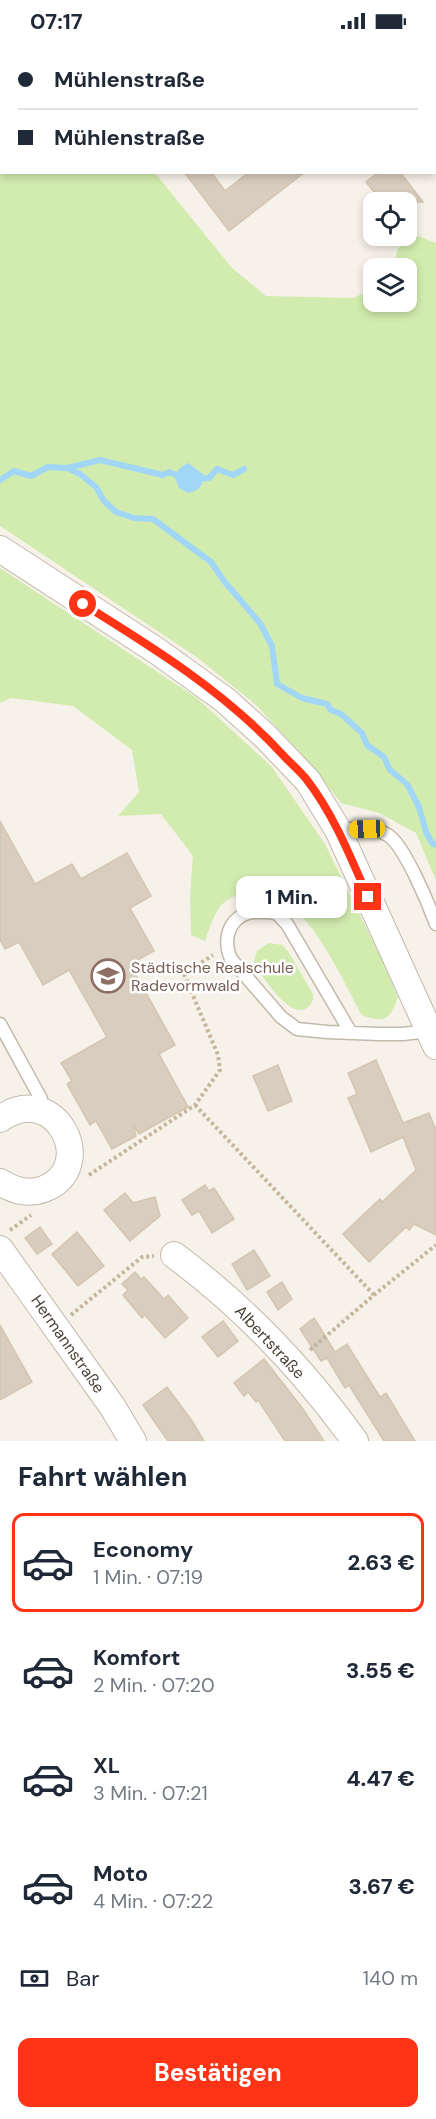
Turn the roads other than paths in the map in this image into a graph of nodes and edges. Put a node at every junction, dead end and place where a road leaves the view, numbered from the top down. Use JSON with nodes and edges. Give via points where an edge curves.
{"nodes":[{"id":1,"x":0,"y":549,"type":"edge"},
{"id":2,"x":338,"y":830,"type":"junction"},
{"id":3,"x":436,"y":924,"type":"edge"},
{"id":4,"x":0,"y":1024,"type":"edge"},
{"id":5,"x":433,"y":1032,"type":"edge"},
{"id":6,"x":351,"y":1033,"type":"junction"},
{"id":7,"x":42,"y":1111,"type":"junction"},
{"id":8,"x":0,"y":1119,"type":"edge"},
{"id":9,"x":3,"y":1188,"type":"edge"},
{"id":10,"x":5,"y":1240,"type":"edge"},
{"id":11,"x":174,"y":1255,"type":"road end"},
{"id":12,"x":133,"y":1441,"type":"edge"},
{"id":13,"x":355,"y":1441,"type":"edge"}],
"edges":[{"from":1,"to":2,"type":"street","via":[[225,700],[308,781]]},
{"from":2,"to":3,"type":"lane","via":[[367,829],[389,836],[402,853]]},
{"from":2,"to":5,"type":"street"},
{"from":4,"to":7,"type":"lane","via":[[41,1099]]},
{"from":5,"to":6,"type":"lane"},
{"from":6,"to":6,"type":"lane","via":[[287,924],[276,913],[255,911],[228,928],[226,947],[231,958],[281,1017],[297,1029]]},
{"from":7,"to":8,"type":"street","via":[[22,1109]]},
{"from":7,"to":9,"type":"street","via":[[54,1117],[65,1132],[70,1149],[67,1166],[47,1187],[28,1192]]},
{"from":10,"to":12,"type":"street","name":"Hermannstraße"},
{"from":11,"to":13,"type":"street","name":"Albertstraße","via":[[210,1281],[261,1328]]}]}
